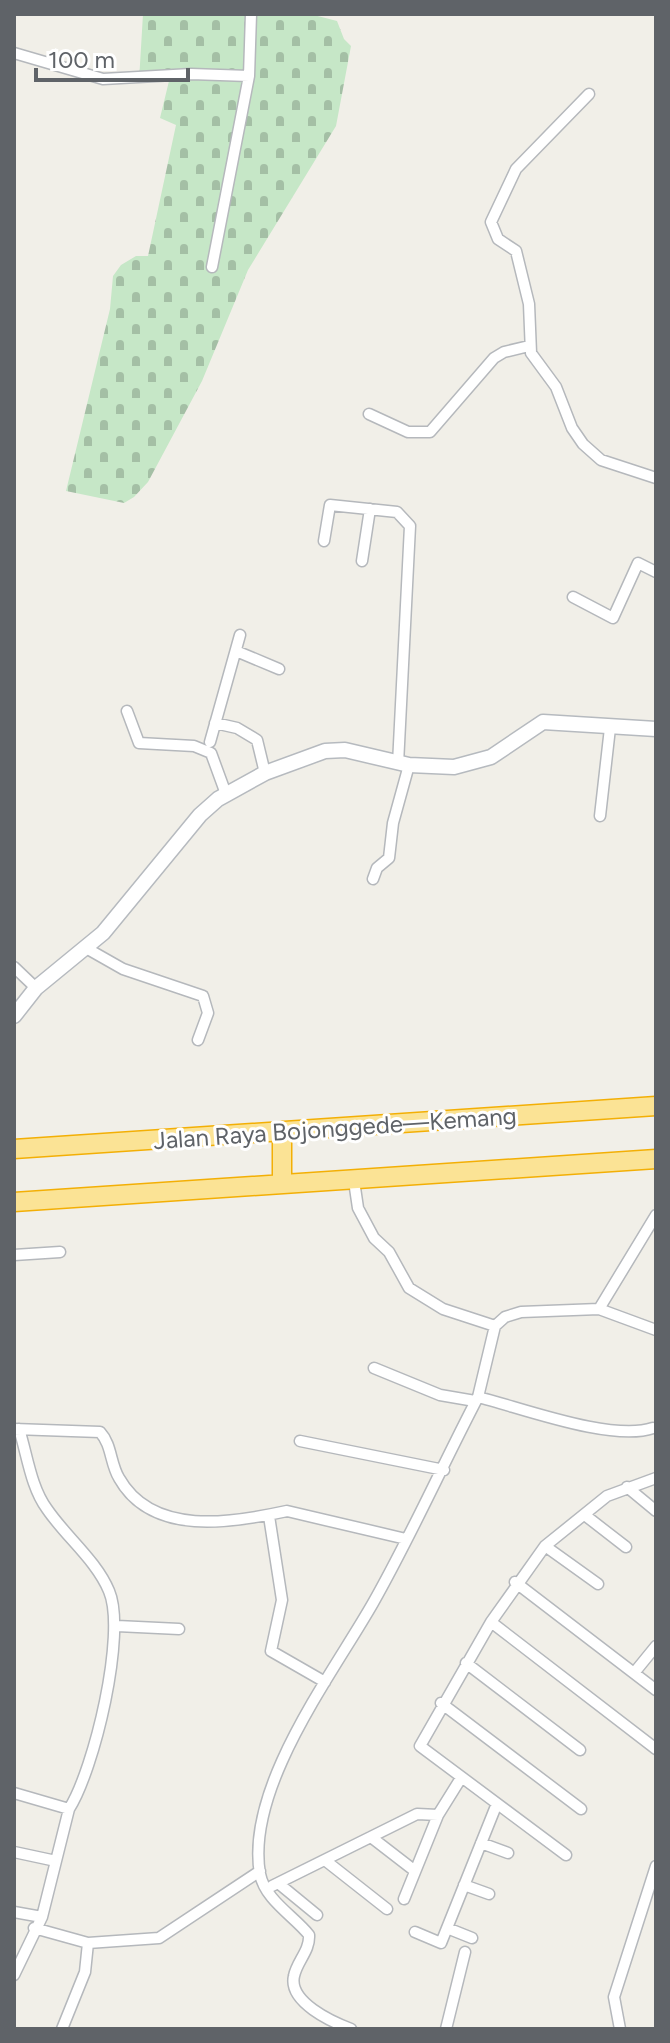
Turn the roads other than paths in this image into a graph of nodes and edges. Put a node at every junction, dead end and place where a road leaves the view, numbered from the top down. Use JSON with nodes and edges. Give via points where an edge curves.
{"nodes":[{"id":1,"x":251,"y":14,"type":"edge"},
{"id":2,"x":14,"y":53,"type":"edge"},
{"id":3,"x":249,"y":76,"type":"junction"},
{"id":4,"x":589,"y":94,"type":"dead end"},
{"id":5,"x":212,"y":267,"type":"dead end"},
{"id":6,"x":529,"y":346,"type":"junction"},
{"id":7,"x":369,"y":414,"type":"dead end"},
{"id":8,"x":656,"y":478,"type":"edge"},
{"id":9,"x":370,"y":509,"type":"junction"},
{"id":10,"x":324,"y":541,"type":"dead end"},
{"id":11,"x":362,"y":561,"type":"dead end"},
{"id":12,"x":656,"y":572,"type":"edge"},
{"id":13,"x":573,"y":597,"type":"dead end"},
{"id":14,"x":240,"y":635,"type":"dead end"},
{"id":15,"x":236,"y":651,"type":"junction"},
{"id":16,"x":279,"y":669,"type":"dead end"},
{"id":17,"x":127,"y":711,"type":"dead end"},
{"id":18,"x":215,"y":723,"type":"junction"},
{"id":19,"x":610,"y":728,"type":"junction"},
{"id":20,"x":656,"y":729,"type":"edge"},
{"id":21,"x":210,"y":742,"type":"dead end"},
{"id":22,"x":404,"y":764,"type":"junction"},
{"id":23,"x":265,"y":773,"type":"junction"},
{"id":24,"x":226,"y":794,"type":"junction"},
{"id":25,"x":600,"y":816,"type":"dead end"},
{"id":26,"x":373,"y":879,"type":"dead end"},
{"id":27,"x":86,"y":948,"type":"junction"},
{"id":28,"x":14,"y":967,"type":"edge"},
{"id":29,"x":36,"y":988,"type":"junction"},
{"id":30,"x":14,"y":1016,"type":"edge"},
{"id":31,"x":198,"y":1040,"type":"dead end"},
{"id":32,"x":656,"y":1106,"type":"edge"},
{"id":33,"x":282,"y":1131,"type":"junction"},
{"id":34,"x":14,"y":1149,"type":"edge"},
{"id":35,"x":656,"y":1159,"type":"edge"},
{"id":36,"x":354,"y":1181,"type":"junction"},
{"id":37,"x":282,"y":1184,"type":"junction"},
{"id":38,"x":14,"y":1202,"type":"edge"},
{"id":39,"x":656,"y":1215,"type":"edge"},
{"id":40,"x":60,"y":1252,"type":"dead end"},
{"id":41,"x":14,"y":1255,"type":"edge"},
{"id":42,"x":599,"y":1309,"type":"junction"},
{"id":43,"x":495,"y":1326,"type":"junction"},
{"id":44,"x":656,"y":1330,"type":"edge"},
{"id":45,"x":374,"y":1368,"type":"dead end"},
{"id":46,"x":476,"y":1399,"type":"junction"},
{"id":47,"x":16,"y":1429,"type":"edge"},
{"id":48,"x":655,"y":1430,"type":"edge"},
{"id":49,"x":300,"y":1441,"type":"dead end"},
{"id":50,"x":444,"y":1470,"type":"junction"},
{"id":51,"x":656,"y":1478,"type":"edge"},
{"id":52,"x":627,"y":1487,"type":"junction"},
{"id":53,"x":656,"y":1511,"type":"edge"},
{"id":54,"x":269,"y":1516,"type":"junction"},
{"id":55,"x":586,"y":1516,"type":"junction"},
{"id":56,"x":406,"y":1539,"type":"junction"},
{"id":57,"x":545,"y":1546,"type":"junction"},
{"id":58,"x":626,"y":1547,"type":"dead end"},
{"id":59,"x":515,"y":1582,"type":"junction"},
{"id":60,"x":598,"y":1584,"type":"dead end"},
{"id":61,"x":491,"y":1622,"type":"junction"},
{"id":62,"x":117,"y":1626,"type":"junction"},
{"id":63,"x":179,"y":1629,"type":"dead end"},
{"id":64,"x":656,"y":1646,"type":"edge"},
{"id":65,"x":466,"y":1663,"type":"junction"},
{"id":66,"x":634,"y":1673,"type":"junction"},
{"id":67,"x":325,"y":1682,"type":"junction"},
{"id":68,"x":656,"y":1690,"type":"edge"},
{"id":69,"x":441,"y":1703,"type":"junction"},
{"id":70,"x":656,"y":1749,"type":"edge"},
{"id":71,"x":580,"y":1750,"type":"dead end"},
{"id":72,"x":461,"y":1778,"type":"junction"},
{"id":73,"x":14,"y":1793,"type":"edge"},
{"id":74,"x":496,"y":1806,"type":"junction"},
{"id":75,"x":69,"y":1809,"type":"junction"},
{"id":76,"x":581,"y":1809,"type":"dead end"},
{"id":77,"x":438,"y":1815,"type":"junction"},
{"id":78,"x":371,"y":1837,"type":"junction"},
{"id":79,"x":481,"y":1843,"type":"junction"},
{"id":80,"x":14,"y":1852,"type":"edge"},
{"id":81,"x":508,"y":1853,"type":"dead end"},
{"id":82,"x":566,"y":1855,"type":"dead end"},
{"id":83,"x":56,"y":1861,"type":"junction"},
{"id":84,"x":326,"y":1861,"type":"junction"},
{"id":85,"x":656,"y":1866,"type":"edge"},
{"id":86,"x":260,"y":1871,"type":"junction"},
{"id":87,"x":415,"y":1871,"type":"junction"},
{"id":88,"x":464,"y":1885,"type":"junction"},
{"id":89,"x":489,"y":1894,"type":"dead end"},
{"id":90,"x":404,"y":1899,"type":"dead end"},
{"id":91,"x":387,"y":1909,"type":"dead end"},
{"id":92,"x":14,"y":1912,"type":"edge"},
{"id":93,"x":317,"y":1915,"type":"dead end"},
{"id":94,"x":42,"y":1917,"type":"junction"},
{"id":95,"x":34,"y":1928,"type":"junction"},
{"id":96,"x":447,"y":1928,"type":"junction"},
{"id":97,"x":415,"y":1932,"type":"dead end"},
{"id":98,"x":472,"y":1938,"type":"dead end"},
{"id":99,"x":88,"y":1943,"type":"junction"},
{"id":100,"x":465,"y":1952,"type":"dead end"},
{"id":101,"x":14,"y":1975,"type":"edge"},
{"id":102,"x":337,"y":2027,"type":"edge"},
{"id":103,"x":62,"y":2029,"type":"edge"},
{"id":104,"x":351,"y":2029,"type":"edge"},
{"id":105,"x":446,"y":2029,"type":"edge"},
{"id":106,"x":620,"y":2029,"type":"edge"}],
"edges":[{"from":1,"to":3,"type":"street"},
{"from":2,"to":3,"type":"street","via":[[103,79]]},
{"from":3,"to":5,"type":"street"},
{"from":4,"to":6,"type":"street","via":[[516,169],[491,222],[498,239],[518,256],[529,304]]},
{"from":6,"to":7,"type":"street","via":[[494,358],[430,432],[408,432]]},
{"from":6,"to":8,"type":"street","via":[[583,444],[608,464]]},
{"from":9,"to":10,"type":"street","via":[[330,505]]},
{"from":9,"to":11,"type":"street"},
{"from":9,"to":22,"type":"street","via":[[397,512],[410,526]]},
{"from":12,"to":13,"type":"street","via":[[638,563],[613,618]]},
{"from":14,"to":15,"type":"street"},
{"from":15,"to":16,"type":"street"},
{"from":15,"to":18,"type":"street"},
{"from":17,"to":24,"type":"street","via":[[139,743],[194,746],[211,753]]},
{"from":18,"to":21,"type":"street"},
{"from":18,"to":23,"type":"street","via":[[257,740]]},
{"from":19,"to":20,"type":"street"},
{"from":19,"to":22,"type":"street","via":[[543,722],[473,764]]},
{"from":19,"to":25,"type":"street"},
{"from":22,"to":23,"type":"street","via":[[336,749]]},
{"from":22,"to":26,"type":"street","via":[[389,858]]},
{"from":23,"to":24,"type":"street"},
{"from":24,"to":27,"type":"street","via":[[200,815]]},
{"from":27,"to":29,"type":"street"},
{"from":27,"to":31,"type":"street","via":[[123,969],[203,996],[208,1013]]},
{"from":28,"to":29,"type":"street"},
{"from":29,"to":30,"type":"street"},
{"from":32,"to":33,"type":"highway","name":"Jalan Raya Bojonggede—Kemang"},
{"from":33,"to":34,"type":"highway","name":"Jalan Raya Bojonggede—Kemang"},
{"from":33,"to":37,"type":"highway"},
{"from":35,"to":36,"type":"highway"},
{"from":36,"to":37,"type":"highway"},
{"from":36,"to":43,"type":"street","via":[[362,1215],[409,1288],[443,1309]]},
{"from":37,"to":38,"type":"highway"},
{"from":39,"to":42,"type":"street"},
{"from":40,"to":41,"type":"street"},
{"from":42,"to":43,"type":"street","via":[[521,1312]]},
{"from":42,"to":44,"type":"street"},
{"from":43,"to":46,"type":"street"},
{"from":45,"to":46,"type":"street","via":[[440,1395]]},
{"from":46,"to":48,"type":"street","via":[[601,1430]]},
{"from":46,"to":50,"type":"street"},
{"from":47,"to":54,"type":"street","via":[[88,1430],[104,1436],[128,1490],[171,1521]]},
{"from":47,"to":62,"type":"street","via":[[41,1501],[102,1576]]},
{"from":49,"to":50,"type":"street"},
{"from":50,"to":56,"type":"street"},
{"from":51,"to":52,"type":"street"},
{"from":52,"to":53,"type":"street"},
{"from":52,"to":55,"type":"street","via":[[607,1496]]},
{"from":54,"to":56,"type":"street","via":[[287,1511]]},
{"from":54,"to":67,"type":"street","via":[[282,1600],[271,1651]]},
{"from":55,"to":57,"type":"street"},
{"from":55,"to":58,"type":"street"},
{"from":56,"to":67,"type":"street"},
{"from":57,"to":59,"type":"street"},
{"from":57,"to":60,"type":"street"},
{"from":59,"to":61,"type":"street"},
{"from":59,"to":66,"type":"street"},
{"from":61,"to":65,"type":"street"},
{"from":61,"to":70,"type":"street"},
{"from":62,"to":63,"type":"street"},
{"from":62,"to":75,"type":"street","via":[[100,1720]]},
{"from":64,"to":66,"type":"street"},
{"from":65,"to":69,"type":"street"},
{"from":65,"to":71,"type":"street"},
{"from":66,"to":68,"type":"street"},
{"from":67,"to":86,"type":"street","via":[[271,1785]]},
{"from":69,"to":72,"type":"street","via":[[420,1746]]},
{"from":69,"to":76,"type":"street"},
{"from":72,"to":74,"type":"street"},
{"from":72,"to":77,"type":"street"},
{"from":73,"to":75,"type":"street"},
{"from":74,"to":79,"type":"street"},
{"from":74,"to":82,"type":"street"},
{"from":75,"to":83,"type":"street"},
{"from":77,"to":78,"type":"street","via":[[417,1814]]},
{"from":77,"to":87,"type":"street"},
{"from":78,"to":84,"type":"street"},
{"from":78,"to":87,"type":"street"},
{"from":79,"to":81,"type":"street"},
{"from":79,"to":88,"type":"street"},
{"from":80,"to":83,"type":"street"},
{"from":83,"to":94,"type":"street"},
{"from":84,"to":91,"type":"street"},
{"from":84,"to":93,"type":"street","via":[[275,1884]]},
{"from":85,"to":106,"type":"street","via":[[614,1997]]},
{"from":86,"to":99,"type":"street","via":[[159,1938]]},
{"from":86,"to":102,"type":"street","via":[[277,1904],[309,1935],[294,1988]]},
{"from":87,"to":90,"type":"street"},
{"from":88,"to":89,"type":"street"},
{"from":88,"to":96,"type":"street"},
{"from":92,"to":94,"type":"street"},
{"from":94,"to":95,"type":"street"},
{"from":95,"to":99,"type":"street"},
{"from":95,"to":101,"type":"street"},
{"from":96,"to":97,"type":"street","via":[[441,1943]]},
{"from":96,"to":98,"type":"street"},
{"from":99,"to":103,"type":"street","via":[[85,1972]]},
{"from":100,"to":105,"type":"street"},
{"from":102,"to":104,"type":"street"}]}
